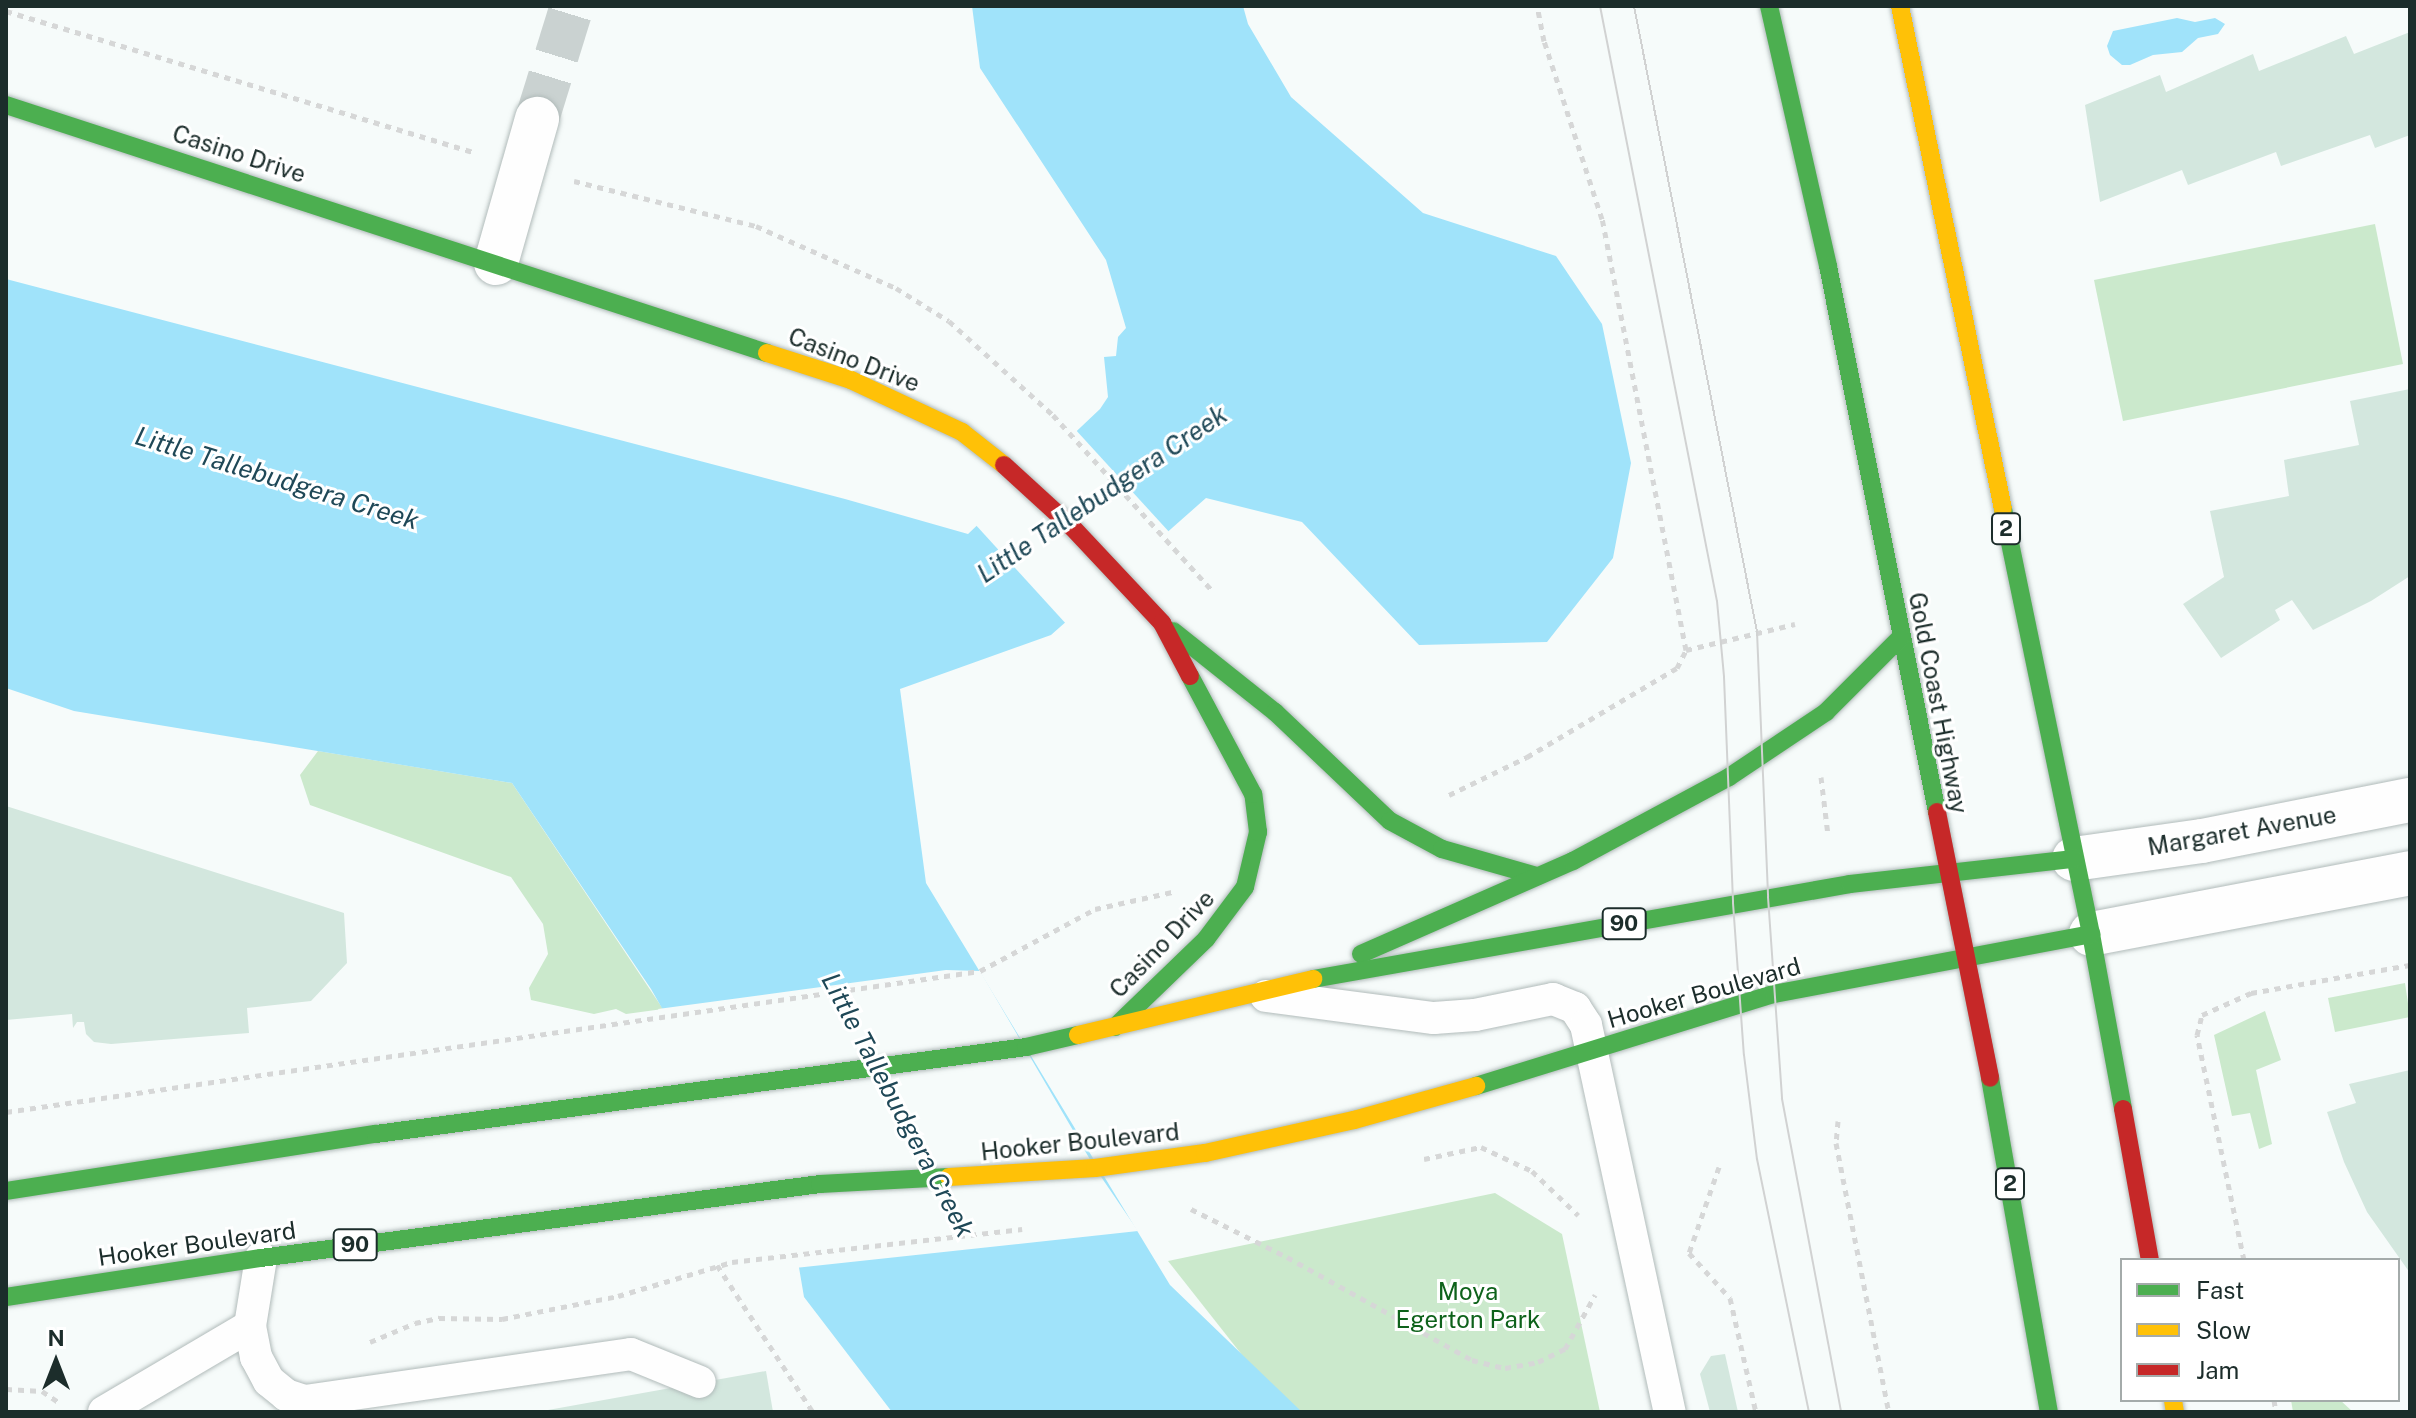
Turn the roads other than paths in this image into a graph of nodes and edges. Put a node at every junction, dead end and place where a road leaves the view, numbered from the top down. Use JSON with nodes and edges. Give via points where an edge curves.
{"nodes":[{"id":1,"x":1769,"y":6,"type":"edge"},
{"id":2,"x":1900,"y":6,"type":"edge"},
{"id":3,"x":6,"y":105,"type":"edge"},
{"id":4,"x":537,"y":119,"type":"tunnel mouth"},
{"id":5,"x":496,"y":263,"type":"junction"},
{"id":6,"x":1157,"y":617,"type":"junction"},
{"id":7,"x":1900,"y":638,"type":"junction"},
{"id":8,"x":2410,"y":800,"type":"edge"},
{"id":9,"x":2074,"y":859,"type":"junction"},
{"id":10,"x":1947,"y":871,"type":"junction"},
{"id":11,"x":2410,"y":873,"type":"edge"},
{"id":12,"x":1537,"y":876,"type":"junction"},
{"id":13,"x":2091,"y":934,"type":"junction"},
{"id":14,"x":1964,"y":957,"type":"junction"},
{"id":15,"x":1301,"y":981,"type":"junction"},
{"id":16,"x":1251,"y":993,"type":"junction"},
{"id":17,"x":1115,"y":1027,"type":"junction"},
{"id":18,"x":1592,"y":1051,"type":"junction"},
{"id":19,"x":6,"y":1191,"type":"edge"},
{"id":20,"x":261,"y":1258,"type":"junction"},
{"id":21,"x":2150,"y":1258,"type":"edge"},
{"id":22,"x":6,"y":1297,"type":"edge"},
{"id":23,"x":250,"y":1326,"type":"junction"},
{"id":24,"x":700,"y":1382,"type":"dead end"},
{"id":25,"x":104,"y":1412,"type":"edge"},
{"id":26,"x":1670,"y":1412,"type":"edge"},
{"id":27,"x":2049,"y":1412,"type":"edge"}],
"edges":[{"from":1,"to":7,"type":"main road","name":"Gold Coast Highway","number":"2","via":[[1828,266]]},
{"from":2,"to":9,"type":"main road","number":"2"},
{"from":3,"to":5,"type":"main road","name":"Casino Drive"},
{"from":4,"to":5,"type":"street"},
{"from":5,"to":6,"type":"main road","name":"Casino Drive","via":[[851,380],[962,432],[1072,527]]},
{"from":6,"to":12,"type":"main road","via":[[1275,712],[1390,821],[1442,849]]},
{"from":6,"to":17,"type":"main road","name":"Casino Drive","via":[[1253,794],[1258,832],[1249,876],[1223,919]]},
{"from":7,"to":10,"type":"main road","name":"Gold Coast Highway","number":"2"},
{"from":7,"to":12,"type":"main road","via":[[1850,691],[1799,732],[1666,812]]},
{"from":8,"to":9,"type":"street","name":"Margaret Avenue","via":[[2202,841]]},
{"from":9,"to":10,"type":"main road","number":"90"},
{"from":9,"to":13,"type":"main road","number":"2"},
{"from":10,"to":14,"type":"main road","name":"Gold Coast Highway","number":"2"},
{"from":10,"to":15,"type":"main road","number":"90","via":[[1708,907]]},
{"from":11,"to":13,"type":"street"},
{"from":12,"to":15,"type":"main road"},
{"from":13,"to":14,"type":"main road","name":"Hooker Boulevard","number":"90"},
{"from":13,"to":21,"type":"main road","number":"2"},
{"from":14,"to":18,"type":"main road","name":"Hooker Boulevard","number":"90","via":[[1774,994]]},
{"from":14,"to":27,"type":"main road","name":"Gold Coast Highway","number":"2","via":[[2011,1185]]},
{"from":15,"to":16,"type":"main road","number":"90"},
{"from":16,"to":17,"type":"main road","number":"90"},
{"from":16,"to":18,"type":"lane","via":[[1434,1018],[1553,999],[1581,1014]]},
{"from":17,"to":19,"type":"main road","number":"90","via":[[1026,1047]]},
{"from":18,"to":20,"type":"main road","name":"Hooker Boulevard","number":"90","via":[[1253,1144],[1095,1168],[820,1184]]},
{"from":18,"to":26,"type":"lane"},
{"from":20,"to":22,"type":"main road","name":"Hooker Boulevard","number":"90"},
{"from":20,"to":23,"type":"lane"},
{"from":23,"to":24,"type":"lane","via":[[256,1357],[269,1381],[305,1401],[631,1354]]},
{"from":23,"to":25,"type":"lane"}]}
